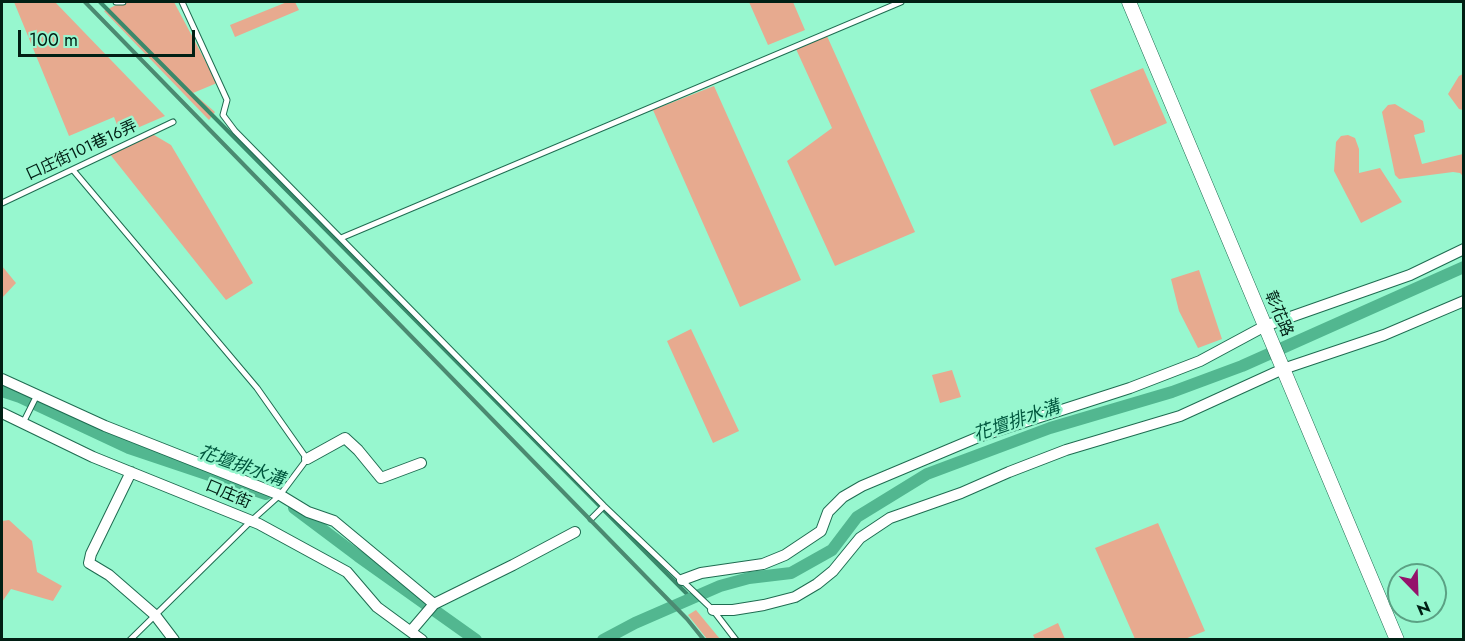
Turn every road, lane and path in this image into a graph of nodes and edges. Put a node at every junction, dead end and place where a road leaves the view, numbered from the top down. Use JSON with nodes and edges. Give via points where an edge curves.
{"nodes":[{"id":1,"x":116,"y":2,"type":"edge"},
{"id":2,"x":123,"y":2,"type":"edge"},
{"id":3,"x":182,"y":2,"type":"edge"},
{"id":4,"x":901,"y":2,"type":"edge"},
{"id":5,"x":1129,"y":2,"type":"edge"},
{"id":6,"x":173,"y":123,"type":"dead end"},
{"id":7,"x":73,"y":170,"type":"junction"},
{"id":8,"x":2,"y":203,"type":"edge"},
{"id":9,"x":340,"y":238,"type":"junction"},
{"id":10,"x":1464,"y":249,"type":"edge"},
{"id":11,"x":1464,"y":301,"type":"edge"},
{"id":12,"x":1268,"y":333,"type":"junction"},
{"id":13,"x":1282,"y":365,"type":"junction"},
{"id":14,"x":2,"y":379,"type":"edge"},
{"id":15,"x":36,"y":397,"type":"junction"},
{"id":16,"x":2,"y":413,"type":"edge"},
{"id":17,"x":24,"y":421,"type":"junction"},
{"id":18,"x":307,"y":459,"type":"junction"},
{"id":19,"x":421,"y":463,"type":"dead end"},
{"id":20,"x":131,"y":472,"type":"junction"},
{"id":21,"x":280,"y":495,"type":"junction"},
{"id":22,"x":604,"y":506,"type":"junction"},
{"id":23,"x":591,"y":519,"type":"dead end"},
{"id":24,"x":251,"y":521,"type":"junction"},
{"id":25,"x":575,"y":532,"type":"dead end"},
{"id":26,"x":686,"y":584,"type":"junction"},
{"id":27,"x":432,"y":606,"type":"junction"},
{"id":28,"x":711,"y":608,"type":"junction"},
{"id":29,"x":155,"y":615,"type":"junction"},
{"id":30,"x":413,"y":628,"type":"junction"},
{"id":31,"x":130,"y":639,"type":"edge"},
{"id":32,"x":174,"y":639,"type":"edge"},
{"id":33,"x":422,"y":639,"type":"edge"},
{"id":34,"x":736,"y":639,"type":"edge"},
{"id":35,"x":1397,"y":639,"type":"edge"}],
"edges":[{"from":1,"to":2,"type":"lane"},
{"from":3,"to":9,"type":"lane","via":[[227,100],[223,115]]},
{"from":4,"to":9,"type":"lane"},
{"from":5,"to":12,"type":"street","name":"彰花路"},
{"from":6,"to":7,"type":"lane","name":"口庄街101巷16弄"},
{"from":7,"to":8,"type":"lane","name":"口庄街101巷16弄"},
{"from":7,"to":18,"type":"lane","via":[[257,388]]},
{"from":9,"to":22,"type":"lane"},
{"from":10,"to":12,"type":"street"},
{"from":11,"to":13,"type":"street","via":[[1384,335]]},
{"from":12,"to":13,"type":"street","name":"彰花路"},
{"from":12,"to":26,"type":"street","via":[[1130,388],[981,436],[862,486],[828,512],[821,531],[785,555],[763,564],[701,573]]},
{"from":13,"to":28,"type":"street","via":[[1180,416],[1066,450],[890,518],[860,538],[833,571],[795,597],[764,606]]},
{"from":13,"to":35,"type":"street","name":"彰花路"},
{"from":14,"to":15,"type":"street"},
{"from":15,"to":17,"type":"lane"},
{"from":15,"to":21,"type":"street"},
{"from":16,"to":17,"type":"street","name":"口庄街"},
{"from":17,"to":20,"type":"street","name":"口庄街"},
{"from":18,"to":19,"type":"street","via":[[345,438],[381,478]]},
{"from":18,"to":21,"type":"lane"},
{"from":20,"to":24,"type":"street","name":"口庄街"},
{"from":20,"to":29,"type":"street","via":[[89,563]]},
{"from":21,"to":24,"type":"lane"},
{"from":21,"to":27,"type":"street","via":[[308,512],[334,521]]},
{"from":22,"to":23,"type":"lane"},
{"from":22,"to":26,"type":"lane"},
{"from":24,"to":29,"type":"lane"},
{"from":24,"to":30,"type":"street","name":"口庄街","via":[[347,572],[377,607]]},
{"from":25,"to":27,"type":"street"},
{"from":26,"to":28,"type":"lane"},
{"from":27,"to":30,"type":"street"},
{"from":28,"to":34,"type":"lane"},
{"from":29,"to":31,"type":"lane"},
{"from":29,"to":32,"type":"street"},
{"from":30,"to":33,"type":"street","name":"口庄街"}]}
